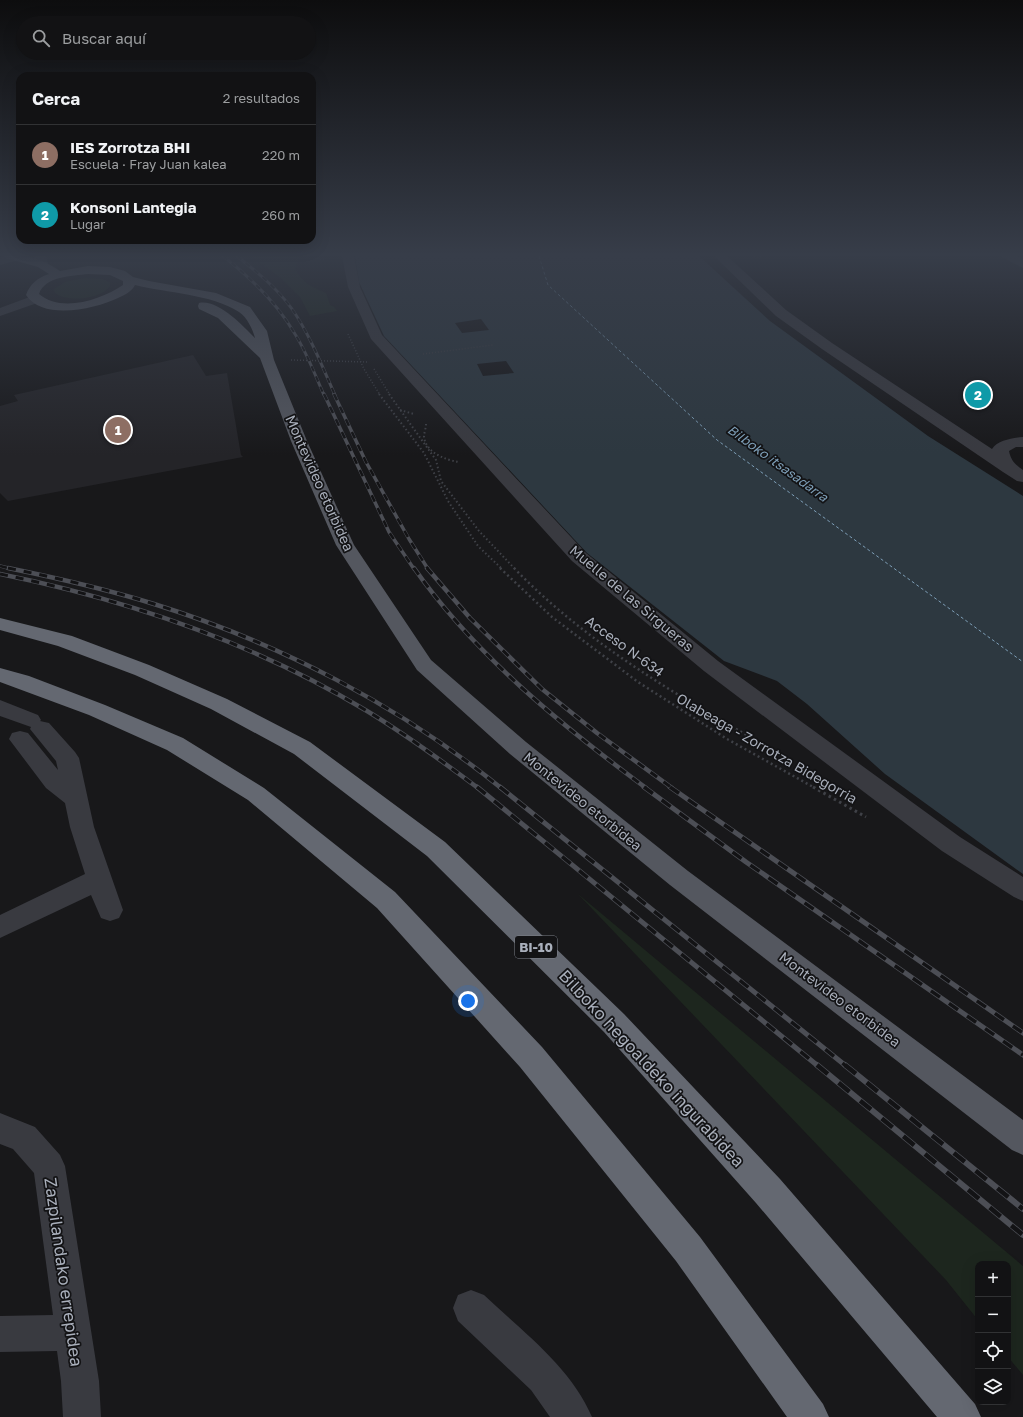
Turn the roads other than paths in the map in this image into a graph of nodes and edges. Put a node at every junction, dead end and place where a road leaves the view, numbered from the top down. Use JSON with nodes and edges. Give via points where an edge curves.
{"nodes":[{"id":1,"x":231,"y":322,"type":"edge"},
{"id":2,"x":254,"y":322,"type":"edge"},
{"id":3,"x":370,"y":322,"type":"edge"},
{"id":4,"x":794,"y":322,"type":"edge"},
{"id":5,"x":267,"y":360,"type":"junction"},
{"id":6,"x":963,"y":438,"type":"junction"},
{"id":7,"x":1023,"y":442,"type":"edge"},
{"id":8,"x":1006,"y":446,"type":"junction"},
{"id":9,"x":1009,"y":468,"type":"junction"},
{"id":10,"x":1023,"y":477,"type":"edge"},
{"id":11,"x":0,"y":624,"type":"edge"},
{"id":12,"x":0,"y":676,"type":"edge"},
{"id":13,"x":0,"y":707,"type":"edge"},
{"id":14,"x":99,"y":879,"type":"junction"},
{"id":15,"x":1023,"y":890,"type":"edge"},
{"id":16,"x":110,"y":910,"type":"dead end"},
{"id":17,"x":0,"y":927,"type":"edge"},
{"id":18,"x":0,"y":1128,"type":"edge"},
{"id":19,"x":1023,"y":1139,"type":"edge"},
{"id":20,"x":471,"y":1308,"type":"dead end"},
{"id":21,"x":73,"y":1332,"type":"junction"},
{"id":22,"x":0,"y":1334,"type":"edge"},
{"id":23,"x":82,"y":1417,"type":"edge"},
{"id":24,"x":573,"y":1417,"type":"edge"},
{"id":25,"x":810,"y":1417,"type":"edge"},
{"id":26,"x":962,"y":1417,"type":"edge"}],
"edges":[{"from":1,"to":5,"type":"main road","name":"Montevideo etorbidea"},
{"from":2,"to":5,"type":"main road","name":"Montevideo etorbidea","via":[[260,330]]},
{"from":3,"to":15,"type":"street","name":"Muelle de las Sirgueras","via":[[376,336],[579,557],[711,666],[952,844]]},
{"from":4,"to":6,"type":"street"},
{"from":5,"to":19,"type":"main road","name":"Montevideo etorbidea","via":[[345,545],[424,665],[518,748],[679,878]]},
{"from":6,"to":8,"type":"street"},
{"from":6,"to":9,"type":"street"},
{"from":7,"to":8,"type":"street"},
{"from":8,"to":9,"type":"street","via":[[1000,448],[1000,454]]},
{"from":9,"to":10,"type":"street"},
{"from":11,"to":26,"type":"highway","name":"Bilboko hegoaldeko ingurabidea","number":"BI-10","via":[[65,641],[142,670],[220,704],[302,748],[436,850],[614,1022],[768,1191]]},
{"from":12,"to":25,"type":"highway","via":[[21,681],[97,710],[175,744],[256,794],[386,900],[536,1063],[688,1249]]},
{"from":13,"to":14,"type":"street","via":[[67,758],[82,827]]},
{"from":14,"to":16,"type":"street"},
{"from":14,"to":17,"type":"street"},
{"from":18,"to":21,"type":"street","name":"Zazpilandako errepidea","via":[[24,1138],[49,1166]]},
{"from":20,"to":24,"type":"street","via":[[544,1377]]},
{"from":21,"to":22,"type":"street"},
{"from":21,"to":23,"type":"street","name":"Zazpilandako errepidea"}]}
